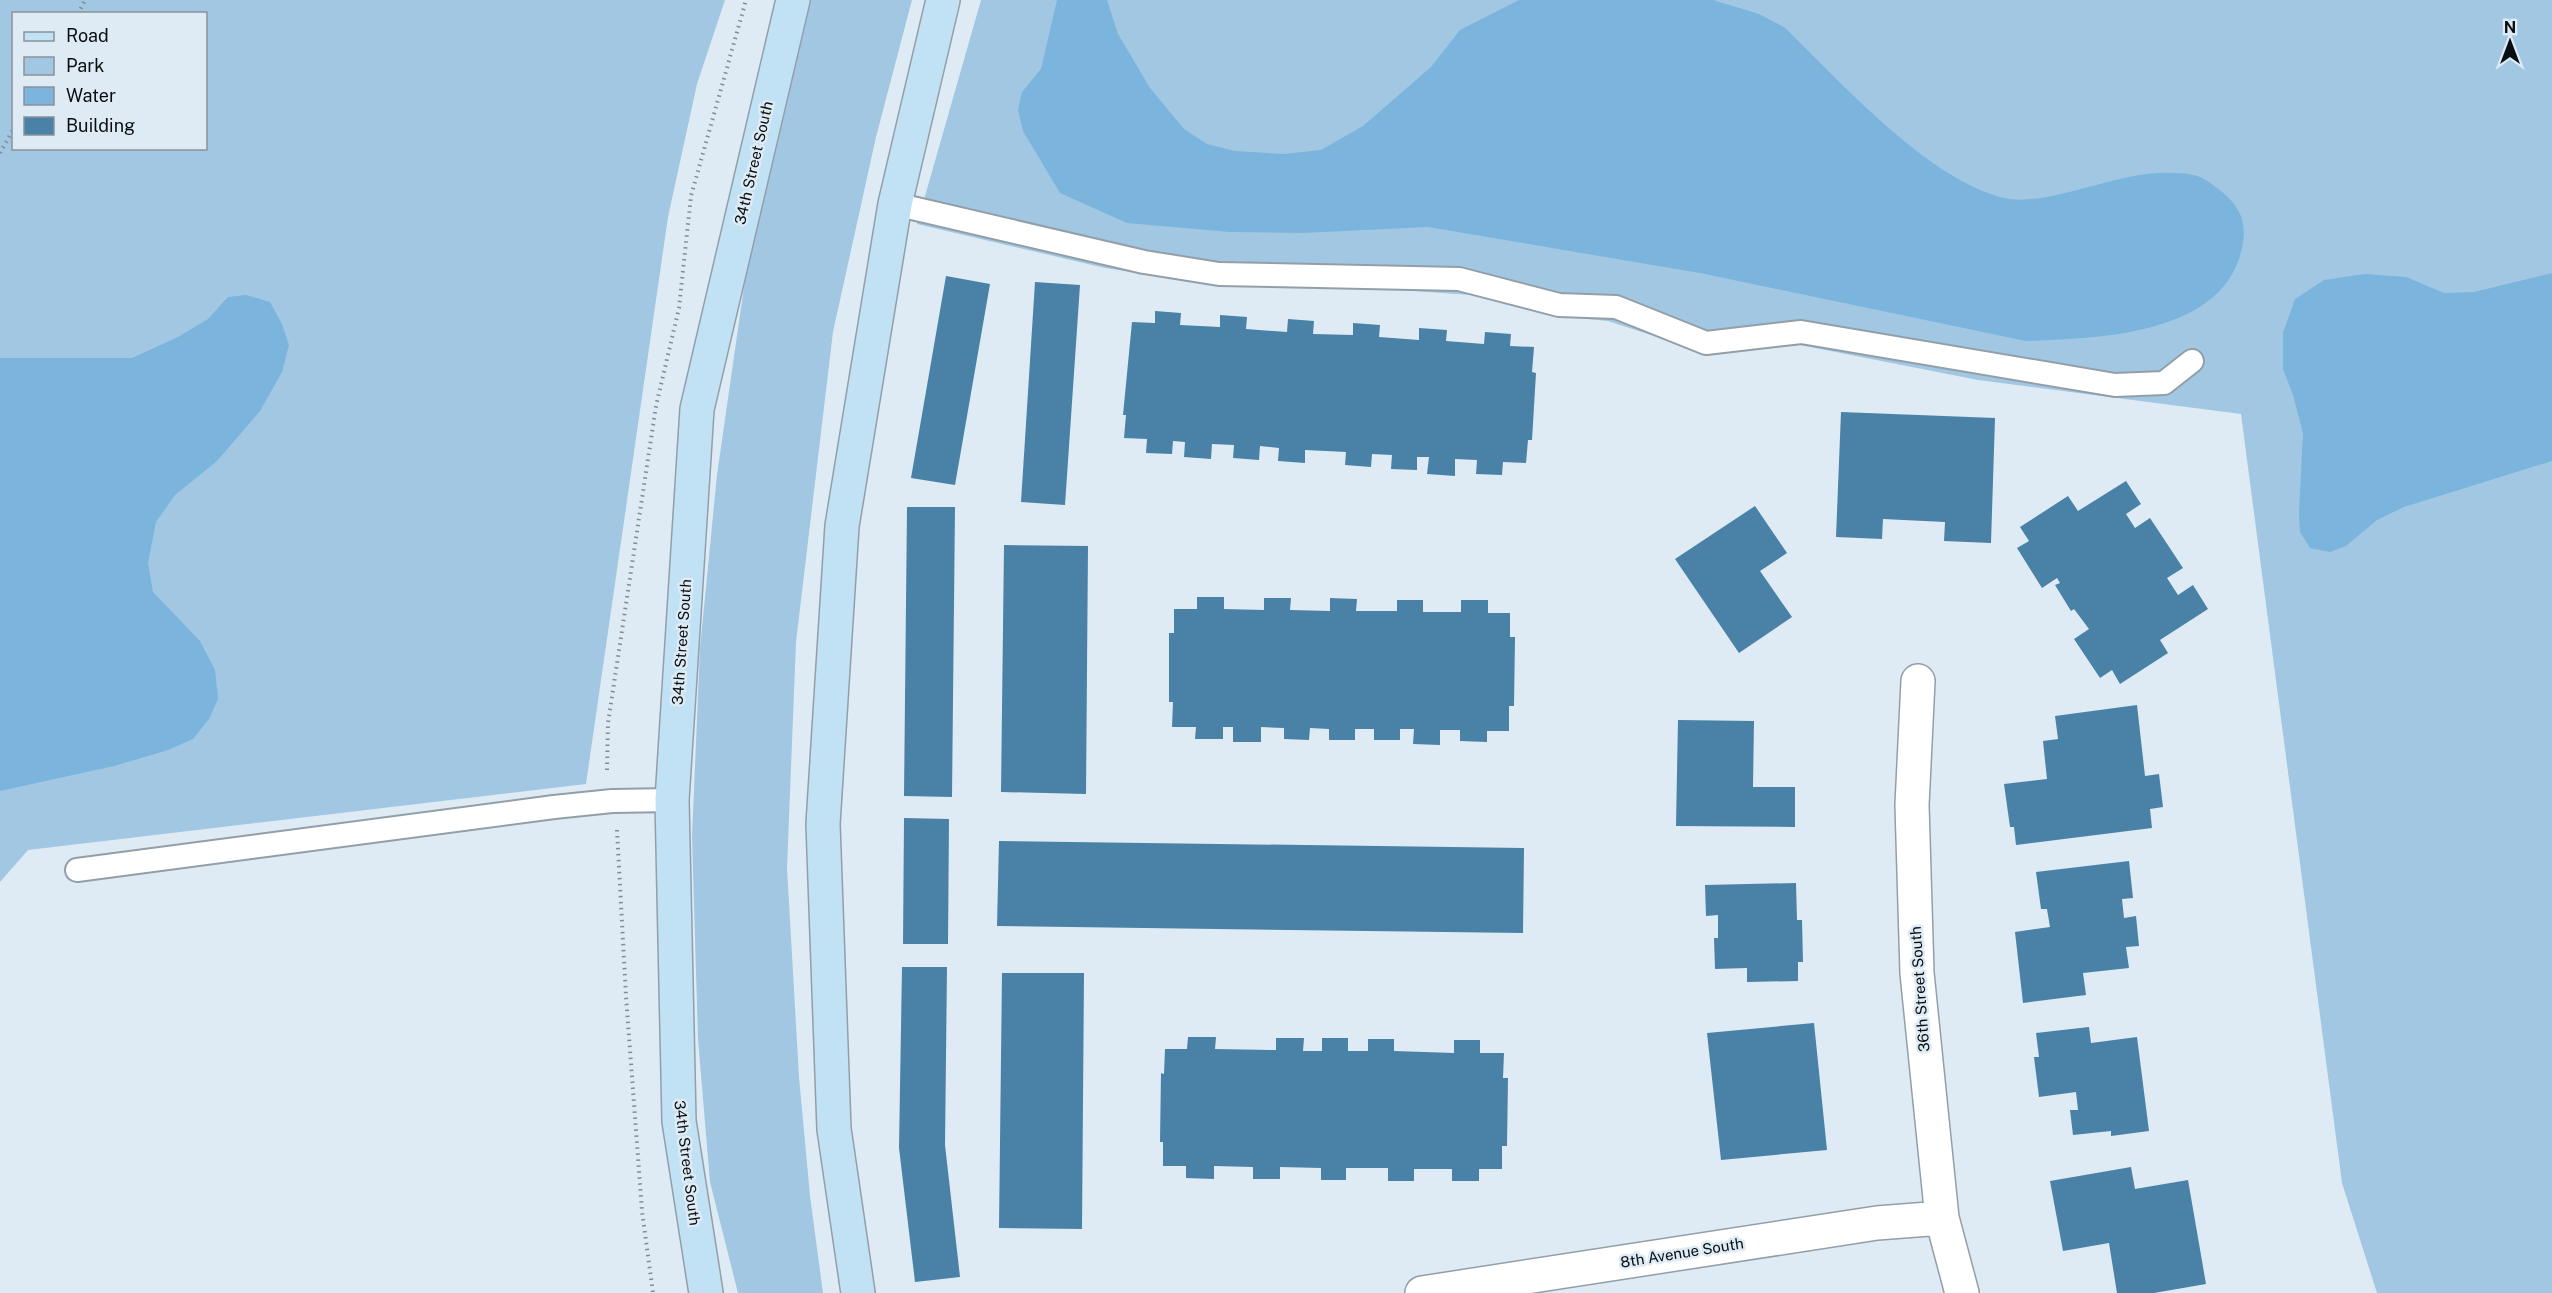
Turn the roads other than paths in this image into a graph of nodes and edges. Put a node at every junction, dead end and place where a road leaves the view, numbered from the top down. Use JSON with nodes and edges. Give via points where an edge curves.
{"nodes":[{"id":1,"x":792,"y":0,"type":"edge"},
{"id":2,"x":943,"y":0,"type":"edge"},
{"id":3,"x":895,"y":204,"type":"junction"},
{"id":4,"x":2192,"y":361,"type":"dead end"},
{"id":5,"x":1918,"y":681,"type":"dead end"},
{"id":6,"x":672,"y":800,"type":"junction"},
{"id":7,"x":77,"y":870,"type":"dead end"},
{"id":8,"x":1942,"y":1218,"type":"junction"},
{"id":9,"x":706,"y":1293,"type":"edge"},
{"id":10,"x":858,"y":1293,"type":"edge"},
{"id":11,"x":1422,"y":1293,"type":"edge"},
{"id":12,"x":1962,"y":1293,"type":"edge"}],
"edges":[{"from":1,"to":6,"type":"main road","name":"34th Street South","via":[[697,409]]},
{"from":2,"to":3,"type":"main road"},
{"from":3,"to":4,"type":"lane","via":[[1144,262],[1219,274],[1459,279],[1559,305],[1616,307],[1706,343],[1801,332],[2115,386],[2164,384]]},
{"from":3,"to":10,"type":"main road","via":[[842,526],[823,824],[834,1129]]},
{"from":5,"to":8,"type":"street","name":"36th Street South","via":[[1912,805],[1917,974]]},
{"from":6,"to":7,"type":"lane","via":[[554,807]]},
{"from":6,"to":9,"type":"main road","name":"34th Street South","via":[[679,1121]]},
{"from":8,"to":11,"type":"street","name":"8th Avenue South","via":[[1866,1225]]},
{"from":8,"to":12,"type":"street","name":"36th Street South"}]}
